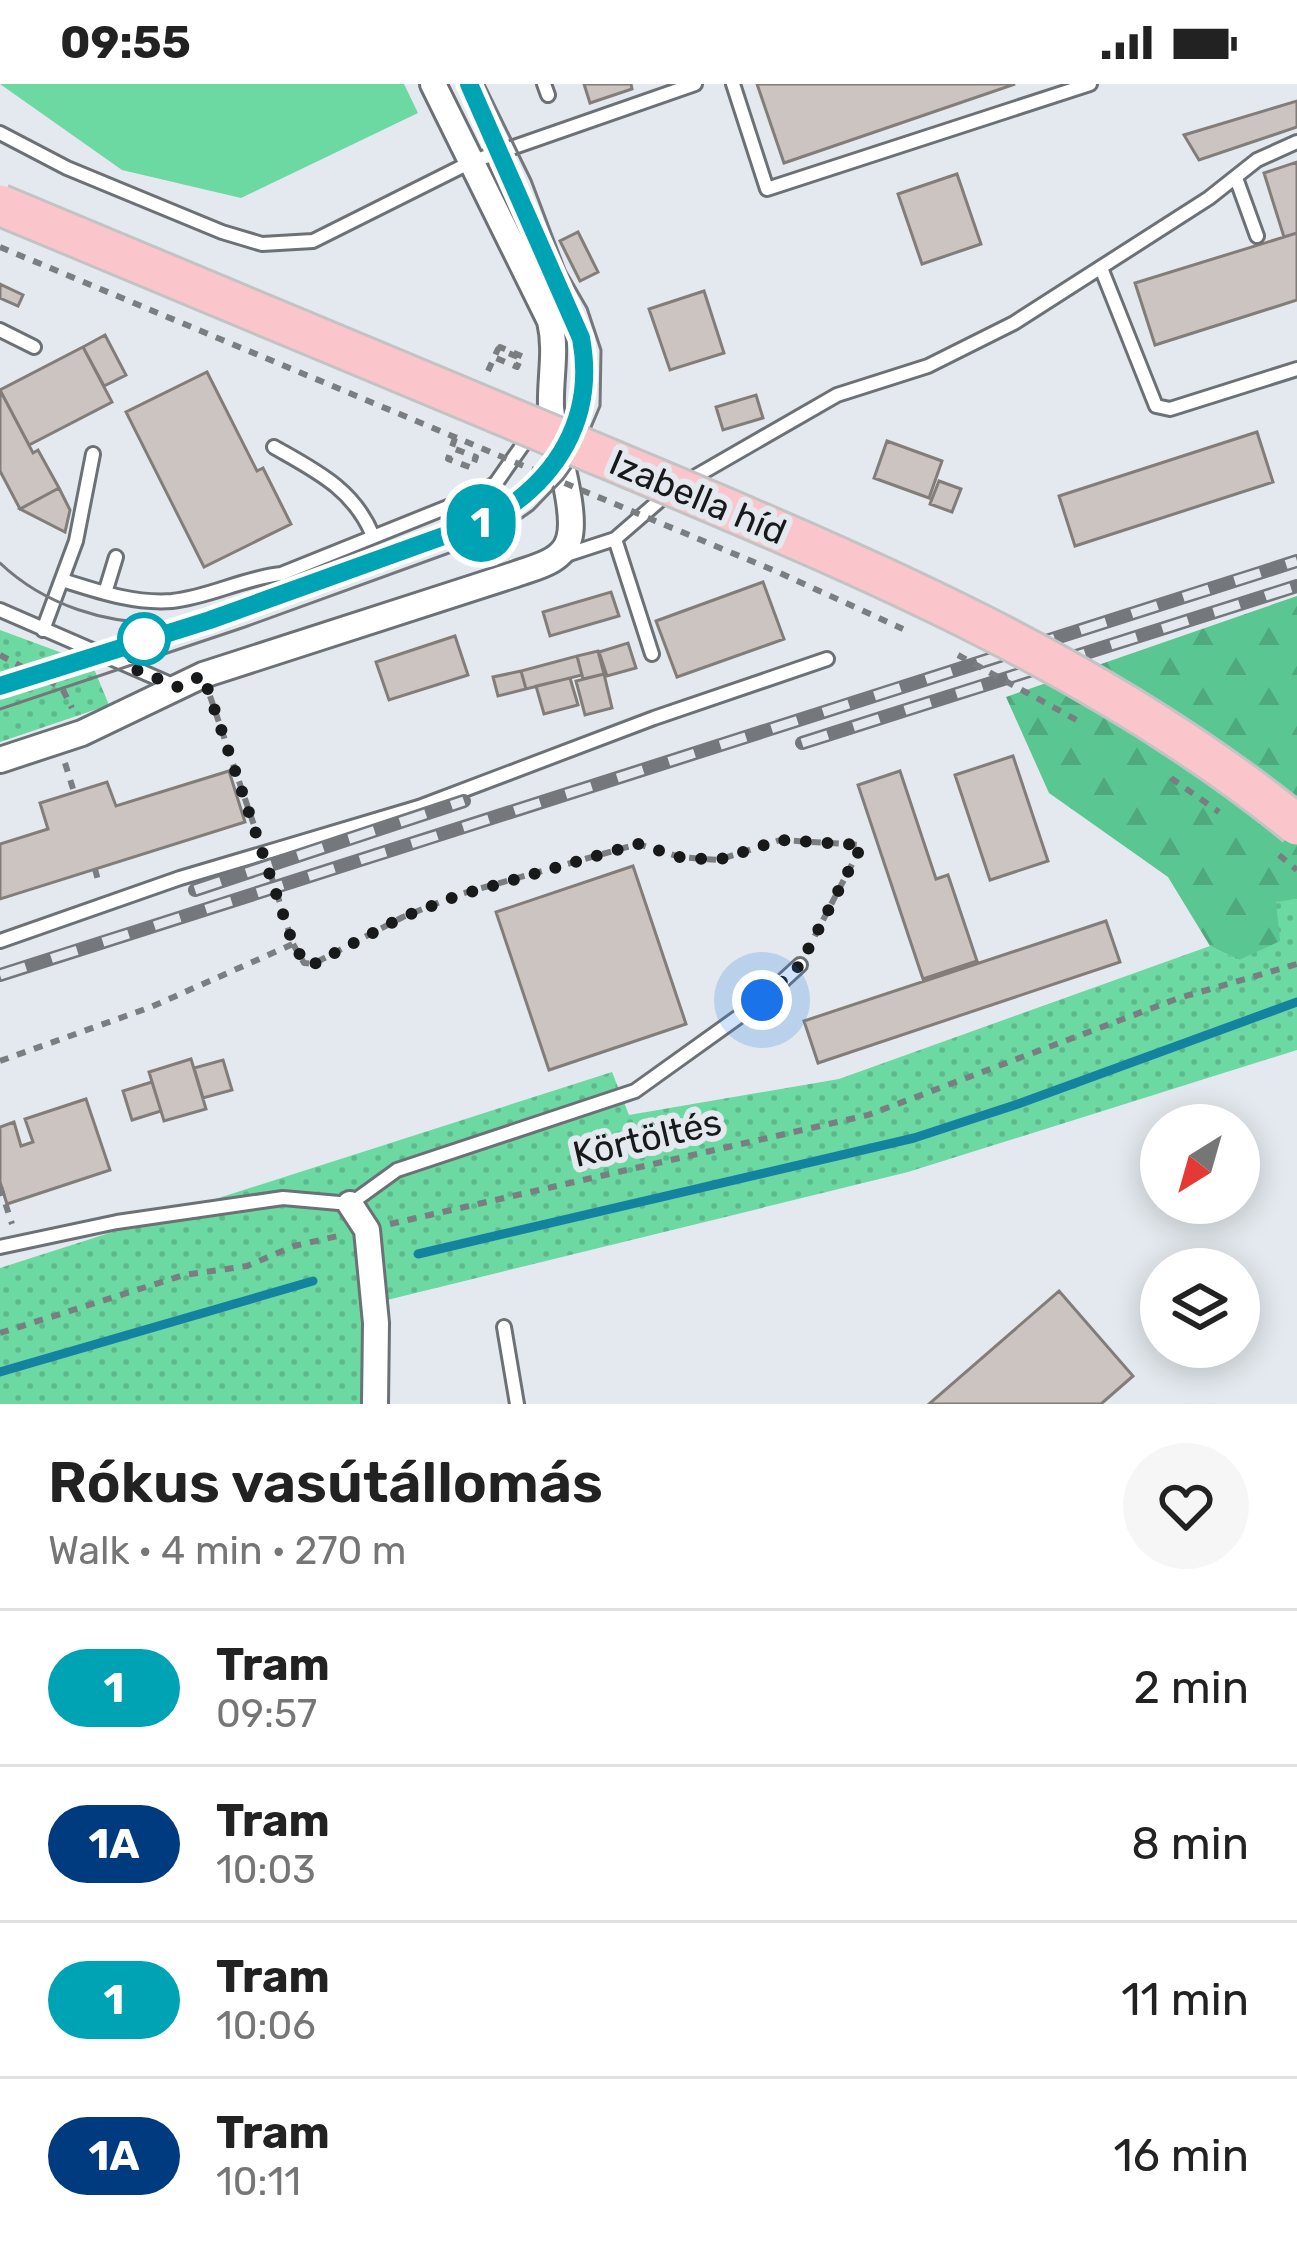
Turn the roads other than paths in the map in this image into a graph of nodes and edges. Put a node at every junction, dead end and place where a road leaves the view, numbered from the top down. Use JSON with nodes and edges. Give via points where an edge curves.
{"nodes":[{"id":1,"x":433,"y":84,"type":"edge"},
{"id":2,"x":695,"y":84,"type":"edge"},
{"id":3,"x":733,"y":84,"type":"edge"},
{"id":4,"x":1090,"y":84,"type":"edge"},
{"id":5,"x":0,"y":133,"type":"edge"},
{"id":6,"x":1297,"y":142,"type":"edge"},
{"id":7,"x":471,"y":162,"type":"junction"},
{"id":8,"x":1236,"y":178,"type":"junction"},
{"id":9,"x":0,"y":205,"type":"edge"},
{"id":10,"x":1257,"y":236,"type":"dead end"},
{"id":11,"x":1101,"y":268,"type":"junction"},
{"id":12,"x":0,"y":330,"type":"edge"},
{"id":13,"x":34,"y":347,"type":"dead end"},
{"id":14,"x":1297,"y":369,"type":"edge"},
{"id":15,"x":551,"y":406,"type":"junction"},
{"id":16,"x":274,"y":447,"type":"dead end"},
{"id":17,"x":93,"y":454,"type":"dead end"},
{"id":18,"x":373,"y":536,"type":"junction"},
{"id":19,"x":615,"y":539,"type":"junction"},
{"id":20,"x":116,"y":557,"type":"dead end"},
{"id":21,"x":551,"y":561,"type":"junction"},
{"id":22,"x":62,"y":580,"type":"junction"},
{"id":23,"x":105,"y":593,"type":"junction"},
{"id":24,"x":0,"y":610,"type":"edge"},
{"id":25,"x":44,"y":630,"type":"junction"},
{"id":26,"x":652,"y":654,"type":"dead end"},
{"id":27,"x":827,"y":659,"type":"dead end"},
{"id":28,"x":178,"y":687,"type":"junction"},
{"id":29,"x":0,"y":760,"type":"edge"},
{"id":30,"x":1280,"y":834,"type":"edge"},
{"id":31,"x":0,"y":941,"type":"edge"},
{"id":32,"x":800,"y":965,"type":"road end"},
{"id":33,"x":350,"y":1204,"type":"junction"},
{"id":34,"x":0,"y":1247,"type":"edge"},
{"id":35,"x":504,"y":1327,"type":"dead end"},
{"id":36,"x":375,"y":1404,"type":"edge"},
{"id":37,"x":517,"y":1404,"type":"edge"}],
"edges":[{"from":1,"to":7,"type":"street"},
{"from":2,"to":7,"type":"lane"},
{"from":3,"to":4,"type":"lane","via":[[767,189]]},
{"from":5,"to":7,"type":"lane","via":[[202,224],[280,246],[313,241]]},
{"from":6,"to":8,"type":"lane"},
{"from":7,"to":15,"type":"street","via":[[550,321]]},
{"from":8,"to":10,"type":"lane"},
{"from":8,"to":11,"type":"lane"},
{"from":9,"to":30,"type":"main road","name":"Izabella híd","bridge":true,"via":[[812,545],[1170,731]]},
{"from":11,"to":14,"type":"lane","via":[[1156,406],[1170,409]]},
{"from":11,"to":19,"type":"lane","via":[[964,350],[837,395],[681,484]]},
{"from":12,"to":13,"type":"lane"},
{"from":15,"to":18,"type":"lane","via":[[496,483]]},
{"from":15,"to":21,"type":"street","via":[[571,530]]},
{"from":16,"to":18,"type":"lane","via":[[335,482],[364,512]]},
{"from":17,"to":22,"type":"lane"},
{"from":18,"to":23,"type":"lane","via":[[281,574],[193,596],[148,601]]},
{"from":19,"to":21,"type":"lane"},
{"from":19,"to":26,"type":"lane"},
{"from":20,"to":23,"type":"lane"},
{"from":21,"to":28,"type":"street"},
{"from":22,"to":23,"type":"lane"},
{"from":22,"to":25,"type":"lane"},
{"from":24,"to":25,"type":"lane"},
{"from":25,"to":28,"type":"lane"},
{"from":27,"to":31,"type":"lane","via":[[419,807]]},
{"from":28,"to":29,"type":"street","via":[[82,734]]},
{"from":32,"to":33,"type":"lane","via":[[634,1091],[397,1170]]},
{"from":33,"to":34,"type":"lane","via":[[283,1198]]},
{"from":33,"to":36,"type":"street","via":[[367,1230]]},
{"from":35,"to":37,"type":"lane"}]}
